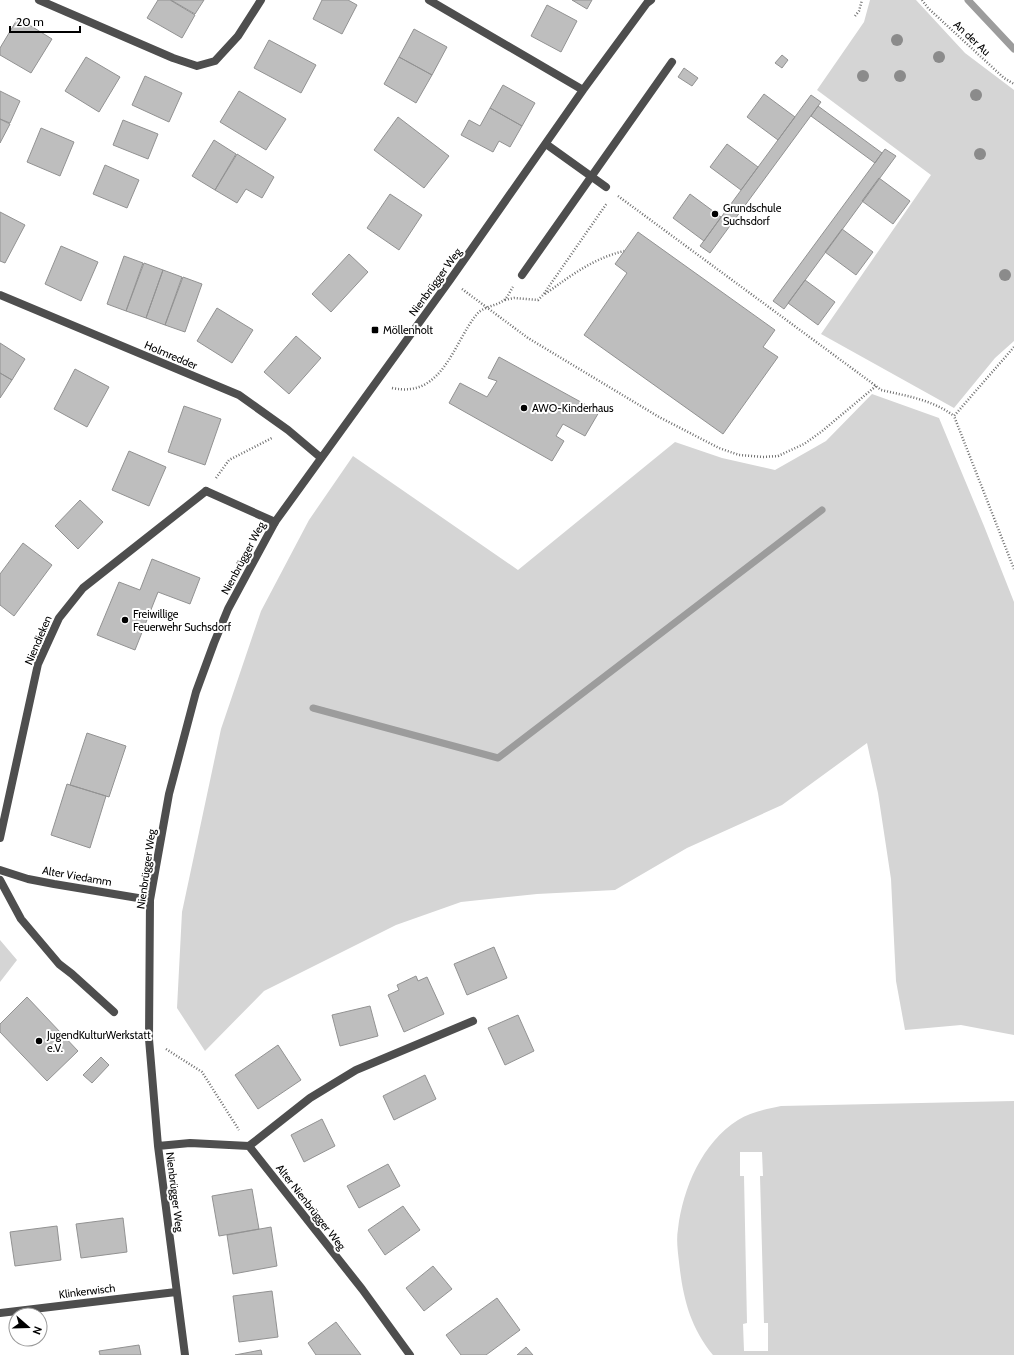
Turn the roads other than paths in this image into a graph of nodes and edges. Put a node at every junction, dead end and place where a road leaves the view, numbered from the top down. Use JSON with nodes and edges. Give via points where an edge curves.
{"nodes":[{"id":1,"x":40,"y":0,"type":"edge"},
{"id":2,"x":261,"y":0,"type":"edge"},
{"id":3,"x":429,"y":0,"type":"edge"},
{"id":4,"x":651,"y":0,"type":"edge"},
{"id":5,"x":672,"y":62,"type":"dead end"},
{"id":6,"x":583,"y":90,"type":"junction"},
{"id":7,"x":546,"y":144,"type":"junction"},
{"id":8,"x":591,"y":176,"type":"junction"},
{"id":9,"x":606,"y":187,"type":"road end"},
{"id":10,"x":522,"y":275,"type":"road end"},
{"id":11,"x":0,"y":295,"type":"edge"},
{"id":12,"x":320,"y":457,"type":"junction"},
{"id":13,"x":275,"y":522,"type":"junction"},
{"id":14,"x":0,"y":838,"type":"edge"},
{"id":15,"x":0,"y":870,"type":"edge"},
{"id":16,"x":0,"y":880,"type":"edge"},
{"id":17,"x":150,"y":900,"type":"junction"},
{"id":18,"x":114,"y":1012,"type":"dead end"},
{"id":19,"x":473,"y":1021,"type":"dead end"},
{"id":20,"x":158,"y":1146,"type":"junction"},
{"id":21,"x":249,"y":1146,"type":"junction"},
{"id":22,"x":176,"y":1292,"type":"junction"},
{"id":23,"x":0,"y":1313,"type":"edge"},
{"id":24,"x":185,"y":1355,"type":"edge"},
{"id":25,"x":410,"y":1355,"type":"edge"}],
"edges":[{"from":1,"to":2,"type":"street","via":[[197,66],[215,62],[238,36]]},
{"from":3,"to":6,"type":"street"},
{"from":4,"to":6,"type":"street","name":"Nienbrügger Weg"},
{"from":5,"to":8,"type":"street"},
{"from":6,"to":7,"type":"street","name":"Nienbrügger Weg"},
{"from":7,"to":8,"type":"street"},
{"from":7,"to":12,"type":"street","name":"Nienbrügger Weg","via":[[377,382]]},
{"from":8,"to":9,"type":"street"},
{"from":8,"to":10,"type":"street"},
{"from":11,"to":12,"type":"street","name":"Holmredder","via":[[239,395]]},
{"from":12,"to":13,"type":"street","name":"Nienbrügger Weg"},
{"from":13,"to":14,"type":"street","name":"Niendieken","via":[[206,491],[83,588],[58,618],[38,664]]},
{"from":13,"to":17,"type":"street","name":"Nienbrügger Weg","via":[[228,609],[196,692],[169,794]]},
{"from":15,"to":17,"type":"street","name":"Alter Viedamm","via":[[28,879]]},
{"from":16,"to":18,"type":"street","via":[[21,920],[59,964]]},
{"from":17,"to":20,"type":"street","name":"Nienbrügger Weg","via":[[149,1039]]},
{"from":19,"to":21,"type":"street","via":[[356,1070],[310,1098]]},
{"from":20,"to":21,"type":"street","via":[[190,1143]]},
{"from":20,"to":22,"type":"street","name":"Nienbrügger Weg"},
{"from":21,"to":25,"type":"street","name":"Alter Nienbrügger Weg","via":[[362,1289]]},
{"from":22,"to":23,"type":"street","name":"Klinkerwisch"},
{"from":22,"to":24,"type":"street","name":"Nienbrügger Weg"}]}
